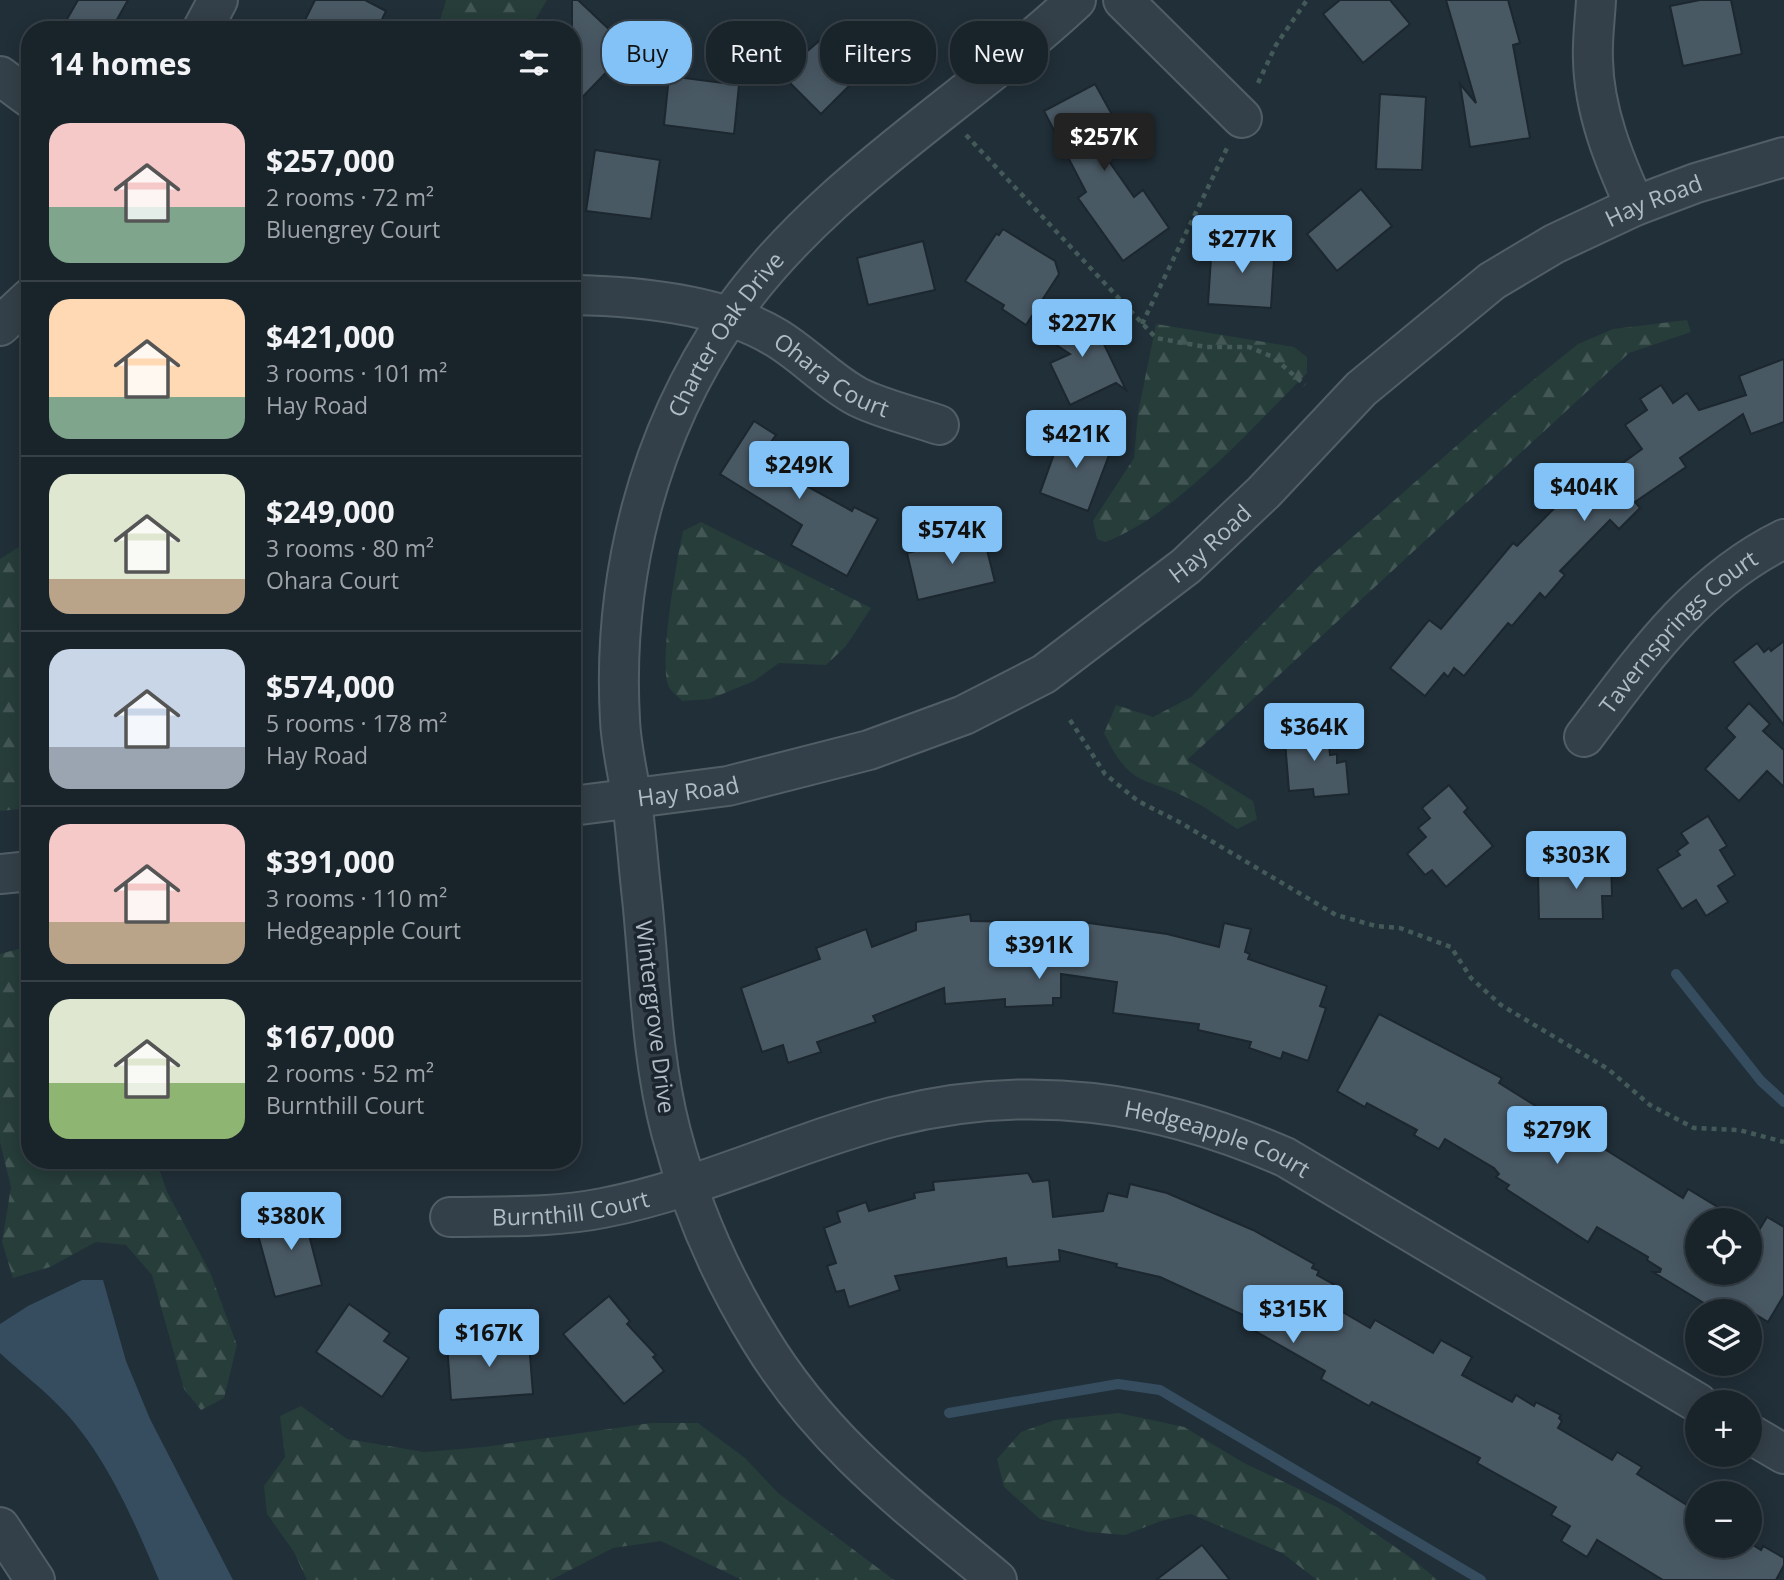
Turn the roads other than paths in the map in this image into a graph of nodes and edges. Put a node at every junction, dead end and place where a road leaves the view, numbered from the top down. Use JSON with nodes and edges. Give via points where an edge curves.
{"nodes":[{"id":1,"x":218,"y":0,"type":"edge"},
{"id":2,"x":1076,"y":0,"type":"edge"},
{"id":3,"x":1123,"y":0,"type":"edge"},
{"id":4,"x":1596,"y":0,"type":"edge"},
{"id":5,"x":207,"y":21,"type":"edge"},
{"id":6,"x":0,"y":76,"type":"edge"},
{"id":7,"x":21,"y":91,"type":"edge"},
{"id":8,"x":1241,"y":118,"type":"road end"},
{"id":9,"x":1784,"y":157,"type":"edge"},
{"id":10,"x":1635,"y":206,"type":"junction"},
{"id":11,"x":581,"y":295,"type":"edge"},
{"id":12,"x":21,"y":306,"type":"edge"},
{"id":13,"x":729,"y":318,"type":"junction"},
{"id":14,"x":0,"y":326,"type":"edge"},
{"id":15,"x":939,"y":425,"type":"dead end"},
{"id":16,"x":1784,"y":539,"type":"edge"},
{"id":17,"x":1584,"y":737,"type":"dead end"},
{"id":18,"x":632,"y":799,"type":"junction"},
{"id":19,"x":581,"y":805,"type":"edge"},
{"id":20,"x":21,"y":872,"type":"edge"},
{"id":21,"x":0,"y":874,"type":"edge"},
{"id":22,"x":687,"y":1183,"type":"junction"},
{"id":23,"x":450,"y":1217,"type":"dead end"},
{"id":24,"x":1685,"y":1395,"type":"edge"},
{"id":25,"x":1762,"y":1441,"type":"edge"},
{"id":26,"x":1784,"y":1454,"type":"edge"},
{"id":27,"x":0,"y":1527,"type":"edge"},
{"id":28,"x":36,"y":1580,"type":"edge"},
{"id":29,"x":997,"y":1580,"type":"edge"}],
"edges":[{"from":1,"to":5,"type":"street"},
{"from":2,"to":13,"type":"street","name":"Charter Oak Drive","via":[[823,209]]},
{"from":3,"to":8,"type":"street"},
{"from":4,"to":10,"type":"street","via":[[1593,61],[1600,110]]},
{"from":6,"to":7,"type":"street"},
{"from":9,"to":10,"type":"street","name":"Hay Road"},
{"from":10,"to":18,"type":"street","name":"Hay Road","via":[[1554,244],[1492,281],[1361,389],[1186,566],[1044,674],[964,715],[869,750],[728,786]]},
{"from":11,"to":13,"type":"street","name":"Ohara Court","via":[[619,295]]},
{"from":12,"to":14,"type":"street"},
{"from":13,"to":15,"type":"street","name":"Ohara Court","via":[[775,336],[858,397]]},
{"from":13,"to":18,"type":"street","name":"Charter Oak Drive","via":[[667,432],[630,551],[618,673],[620,727]]},
{"from":16,"to":17,"type":"street","name":"Tavernsprings Court","via":[[1697,598],[1658,639]]},
{"from":18,"to":19,"type":"street","name":"Hay Road"},
{"from":18,"to":22,"type":"street","name":"Wintergrove Drive","via":[[660,1075]]},
{"from":20,"to":21,"type":"street"},
{"from":22,"to":23,"type":"street","name":"Burnthill Court","via":[[603,1208],[547,1215]]},
{"from":22,"to":24,"type":"street","name":"Hedgeapple Court","via":[[891,1118],[948,1106],[1063,1099],[1177,1117],[1232,1134],[1310,1171]]},
{"from":22,"to":29,"type":"street","name":"Wintergrove Drive","via":[[720,1266],[761,1341],[803,1401],[837,1442],[905,1507]]},
{"from":25,"to":26,"type":"street"},
{"from":27,"to":28,"type":"street"}]}
